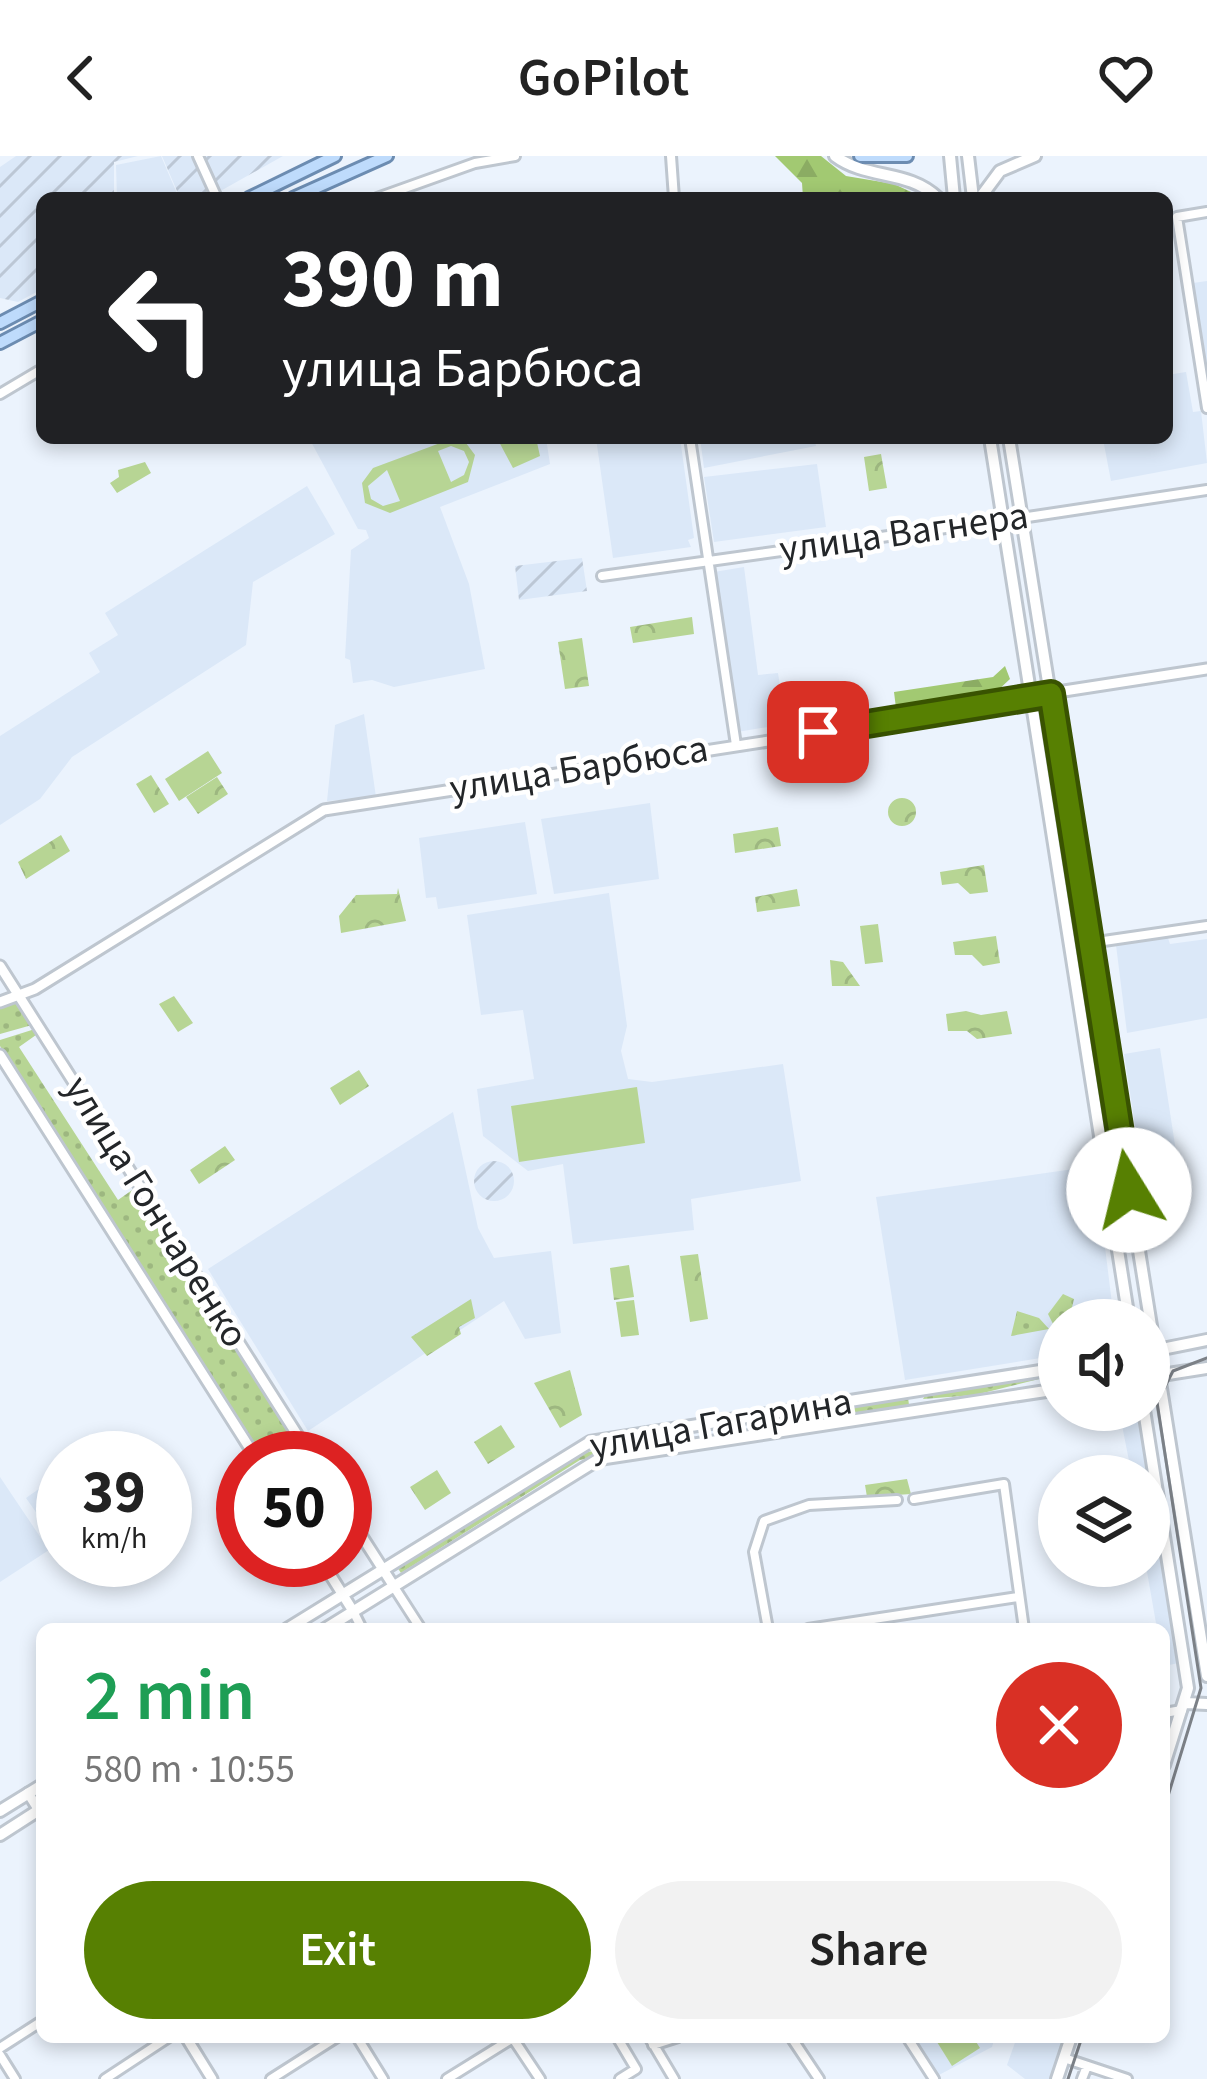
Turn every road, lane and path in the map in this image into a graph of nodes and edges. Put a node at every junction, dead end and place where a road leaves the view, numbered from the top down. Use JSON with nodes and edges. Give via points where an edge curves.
{"nodes":[{"id":1,"x":198,"y":156,"type":"edge"},
{"id":2,"x":335,"y":156,"type":"edge"},
{"id":3,"x":387,"y":156,"type":"edge"},
{"id":4,"x":515,"y":156,"type":"edge"},
{"id":5,"x":671,"y":156,"type":"edge"},
{"id":6,"x":835,"y":156,"type":"edge"},
{"id":7,"x":860,"y":156,"type":"edge"},
{"id":8,"x":907,"y":156,"type":"edge"},
{"id":9,"x":950,"y":156,"type":"edge"},
{"id":10,"x":968,"y":156,"type":"edge"},
{"id":11,"x":1035,"y":156,"type":"edge"},
{"id":12,"x":214,"y":192,"type":"edge"},
{"id":13,"x":261,"y":192,"type":"edge"},
{"id":14,"x":306,"y":192,"type":"edge"},
{"id":15,"x":394,"y":192,"type":"edge"},
{"id":16,"x":674,"y":192,"type":"edge"},
{"id":17,"x":930,"y":192,"type":"edge"},
{"id":18,"x":953,"y":192,"type":"edge"},
{"id":19,"x":975,"y":192,"type":"edge"},
{"id":20,"x":982,"y":192,"type":"edge"},
{"id":21,"x":1207,"y":212,"type":"edge"},
{"id":22,"x":36,"y":304,"type":"edge"},
{"id":23,"x":0,"y":323,"type":"edge"},
{"id":24,"x":36,"y":324,"type":"edge"},
{"id":25,"x":0,"y":343,"type":"edge"},
{"id":26,"x":36,"y":373,"type":"edge"},
{"id":27,"x":0,"y":394,"type":"edge"},
{"id":28,"x":1207,"y":409,"type":"edge"},
{"id":29,"x":691,"y":444,"type":"edge"},
{"id":30,"x":992,"y":444,"type":"edge"},
{"id":31,"x":1010,"y":444,"type":"edge"},
{"id":32,"x":1207,"y":490,"type":"edge"},
{"id":33,"x":1022,"y":518,"type":"junction"},
{"id":34,"x":1003,"y":520,"type":"junction"},
{"id":35,"x":707,"y":561,"type":"junction"},
{"id":36,"x":602,"y":576,"type":"dead end"},
{"id":37,"x":1207,"y":669,"type":"edge"},
{"id":38,"x":1051,"y":694,"type":"junction"},
{"id":39,"x":1033,"y":700,"type":"junction"},
{"id":40,"x":736,"y":745,"type":"junction"},
{"id":41,"x":1207,"y":926,"type":"edge"},
{"id":42,"x":1090,"y":943,"type":"junction"},
{"id":43,"x":1071,"y":944,"type":"junction"},
{"id":44,"x":0,"y":965,"type":"edge"},
{"id":45,"x":19,"y":995,"type":"junction"},
{"id":46,"x":0,"y":1002,"type":"edge"},
{"id":47,"x":1106,"y":1046,"type":"junction"},
{"id":48,"x":1088,"y":1049,"type":"junction"},
{"id":49,"x":0,"y":1054,"type":"edge"},
{"id":50,"x":1126,"y":1299,"type":"edge"},
{"id":51,"x":1144,"y":1299,"type":"edge"},
{"id":52,"x":1207,"y":1340,"type":"edge"},
{"id":53,"x":1170,"y":1347,"type":"edge"},
{"id":54,"x":1207,"y":1368,"type":"edge"},
{"id":55,"x":1038,"y":1371,"type":"edge"},
{"id":56,"x":1170,"y":1374,"type":"edge"},
{"id":57,"x":916,"y":1390,"type":"junction"},
{"id":58,"x":1038,"y":1392,"type":"edge"},
{"id":59,"x":919,"y":1409,"type":"junction"},
{"id":60,"x":746,"y":1416,"type":"junction"},
{"id":61,"x":239,"y":1431,"type":"edge"},
{"id":62,"x":295,"y":1431,"type":"edge"},
{"id":63,"x":1147,"y":1431,"type":"edge"},
{"id":64,"x":1164,"y":1431,"type":"edge"},
{"id":65,"x":749,"y":1435,"type":"junction"},
{"id":66,"x":914,"y":1499,"type":"dead end"},
{"id":67,"x":897,"y":1500,"type":"dead end"},
{"id":68,"x":372,"y":1553,"type":"edge"},
{"id":69,"x":382,"y":1569,"type":"junction"},
{"id":70,"x":393,"y":1586,"type":"junction"},
{"id":71,"x":338,"y":1587,"type":"edge"},
{"id":72,"x":343,"y":1594,"type":"junction"},
{"id":73,"x":1018,"y":1597,"type":"junction"},
{"id":74,"x":353,"y":1611,"type":"junction"},
{"id":75,"x":297,"y":1623,"type":"edge"},
{"id":76,"x":334,"y":1623,"type":"edge"},
{"id":77,"x":359,"y":1623,"type":"edge"},
{"id":78,"x":417,"y":1623,"type":"edge"},
{"id":79,"x":767,"y":1623,"type":"edge"},
{"id":80,"x":847,"y":1623,"type":"edge"},
{"id":81,"x":1023,"y":1623,"type":"edge"},
{"id":82,"x":1186,"y":1669,"type":"junction"},
{"id":83,"x":1206,"y":1670,"type":"edge"},
{"id":84,"x":1207,"y":1705,"type":"edge"},
{"id":85,"x":1184,"y":1706,"type":"junction"},
{"id":86,"x":1170,"y":1711,"type":"edge"},
{"id":87,"x":1170,"y":1747,"type":"edge"},
{"id":88,"x":36,"y":1788,"type":"edge"},
{"id":89,"x":28,"y":1793,"type":"junction"},
{"id":90,"x":36,"y":1804,"type":"edge"},
{"id":91,"x":0,"y":1811,"type":"edge"},
{"id":92,"x":36,"y":1814,"type":"edge"},
{"id":93,"x":0,"y":1835,"type":"edge"},
{"id":94,"x":36,"y":2025,"type":"edge"},
{"id":95,"x":160,"y":2043,"type":"edge"},
{"id":96,"x":190,"y":2043,"type":"edge"},
{"id":97,"x":328,"y":2043,"type":"edge"},
{"id":98,"x":361,"y":2043,"type":"edge"},
{"id":99,"x":504,"y":2043,"type":"edge"},
{"id":100,"x":515,"y":2043,"type":"edge"},
{"id":101,"x":621,"y":2043,"type":"edge"},
{"id":102,"x":652,"y":2043,"type":"edge"},
{"id":103,"x":795,"y":2043,"type":"edge"},
{"id":104,"x":911,"y":2043,"type":"edge"},
{"id":105,"x":1069,"y":2043,"type":"edge"},
{"id":106,"x":0,"y":2051,"type":"edge"},
{"id":107,"x":1064,"y":2059,"type":"junction"},
{"id":108,"x":1087,"y":2066,"type":"junction"},
{"id":109,"x":15,"y":2079,"type":"edge"},
{"id":110,"x":105,"y":2079,"type":"edge"},
{"id":111,"x":212,"y":2079,"type":"edge"},
{"id":112,"x":271,"y":2079,"type":"edge"},
{"id":113,"x":383,"y":2079,"type":"edge"},
{"id":114,"x":447,"y":2079,"type":"edge"},
{"id":115,"x":540,"y":2079,"type":"edge"},
{"id":116,"x":620,"y":2079,"type":"edge"},
{"id":117,"x":674,"y":2079,"type":"edge"},
{"id":118,"x":818,"y":2079,"type":"edge"},
{"id":119,"x":934,"y":2079,"type":"edge"},
{"id":120,"x":1057,"y":2079,"type":"edge"},
{"id":121,"x":1082,"y":2079,"type":"edge"},
{"id":122,"x":1127,"y":2079,"type":"edge"}],
"edges":[{"from":1,"to":12,"type":"street"},
{"from":2,"to":13,"type":"main road"},
{"from":3,"to":14,"type":"main road"},
{"from":4,"to":15,"type":"street"},
{"from":5,"to":16,"type":"street"},
{"from":6,"to":17,"type":"main road","via":[[856,169],[910,178]]},
{"from":7,"to":8,"type":"main road"},
{"from":9,"to":18,"type":"main road"},
{"from":10,"to":19,"type":"main road"},
{"from":11,"to":20,"type":"main road","via":[[1004,168]]},
{"from":21,"to":28,"type":"street","via":[[1177,217]]},
{"from":22,"to":23,"type":"main road"},
{"from":24,"to":25,"type":"main road"},
{"from":26,"to":27,"type":"street"},
{"from":29,"to":35,"type":"street"},
{"from":30,"to":34,"type":"main road"},
{"from":31,"to":33,"type":"main road"},
{"from":32,"to":33,"type":"street","name":"улица Вагнера"},
{"from":33,"to":34,"type":"main road","name":"улица Вагнера"},
{"from":33,"to":38,"type":"main road"},
{"from":34,"to":35,"type":"street","name":"улица Вагнера"},
{"from":34,"to":39,"type":"main road"},
{"from":35,"to":36,"type":"street","name":"улица Вагнера"},
{"from":35,"to":40,"type":"street"},
{"from":37,"to":38,"type":"street","name":"улица Барбюса"},
{"from":38,"to":39,"type":"main road","name":"улица Барбюса"},
{"from":38,"to":42,"type":"main road"},
{"from":39,"to":40,"type":"street","name":"улица Барбюса"},
{"from":39,"to":43,"type":"main road"},
{"from":40,"to":45,"type":"street","name":"улица Барбюса","via":[[317,812]]},
{"from":41,"to":42,"type":"street"},
{"from":42,"to":43,"type":"main road"},
{"from":42,"to":47,"type":"main road"},
{"from":43,"to":48,"type":"main road"},
{"from":44,"to":45,"type":"street","name":"улица Гончаренко"},
{"from":45,"to":46,"type":"street","name":"улица Барбюса"},
{"from":45,"to":62,"type":"street","name":"улица Гончаренко"},
{"from":47,"to":48,"type":"main road"},
{"from":47,"to":51,"type":"main road"},
{"from":48,"to":50,"type":"main road"},
{"from":49,"to":61,"type":"street","name":"улица Гончаренко"},
{"from":52,"to":53,"type":"main road"},
{"from":54,"to":56,"type":"main road"},
{"from":55,"to":57,"type":"main road","name":"улица Гагарина"},
{"from":57,"to":59,"type":"main road"},
{"from":57,"to":60,"type":"main road","name":"улица Гагарина"},
{"from":58,"to":59,"type":"main road","name":"улица Гагарина"},
{"from":59,"to":65,"type":"main road","name":"улица Гагарина"},
{"from":60,"to":65,"type":"main road"},
{"from":60,"to":69,"type":"main road","name":"улица Гагарина","via":[[584,1445]]},
{"from":63,"to":82,"type":"main road"},
{"from":64,"to":83,"type":"main road"},
{"from":65,"to":70,"type":"main road","name":"улица Гагарина","via":[[586,1464]]},
{"from":66,"to":73,"type":"street","via":[[1004,1484]]},
{"from":67,"to":79,"type":"street","via":[[809,1504],[764,1521],[754,1552]]},
{"from":68,"to":69,"type":"street"},
{"from":69,"to":70,"type":"street"},
{"from":69,"to":72,"type":"main road","name":"улица Гагарина"},
{"from":70,"to":74,"type":"main road","name":"улица Гагарина"},
{"from":70,"to":78,"type":"street"},
{"from":71,"to":72,"type":"street"},
{"from":72,"to":74,"type":"street"},
{"from":72,"to":75,"type":"main road","name":"улица Гагарина"},
{"from":73,"to":80,"type":"street"},
{"from":73,"to":81,"type":"street"},
{"from":74,"to":76,"type":"main road","name":"улица Гагарина"},
{"from":74,"to":77,"type":"street"},
{"from":82,"to":83,"type":"street"},
{"from":82,"to":85,"type":"main road"},
{"from":84,"to":85,"type":"main road"},
{"from":85,"to":86,"type":"street"},
{"from":85,"to":87,"type":"main road"},
{"from":88,"to":89,"type":"main road"},
{"from":89,"to":90,"type":"street"},
{"from":89,"to":91,"type":"main road"},
{"from":92,"to":93,"type":"main road"},
{"from":94,"to":106,"type":"street"},
{"from":95,"to":110,"type":"street"},
{"from":96,"to":111,"type":"street"},
{"from":97,"to":112,"type":"street"},
{"from":98,"to":113,"type":"street"},
{"from":99,"to":114,"type":"street"},
{"from":100,"to":115,"type":"street"},
{"from":101,"to":116,"type":"street","via":[[636,2069]]},
{"from":102,"to":117,"type":"street"},
{"from":103,"to":118,"type":"street"},
{"from":104,"to":119,"type":"street"},
{"from":105,"to":107,"type":"main road"},
{"from":106,"to":109,"type":"street"},
{"from":107,"to":108,"type":"street"},
{"from":107,"to":120,"type":"main road"},
{"from":108,"to":121,"type":"street"},
{"from":108,"to":122,"type":"street"}]}
